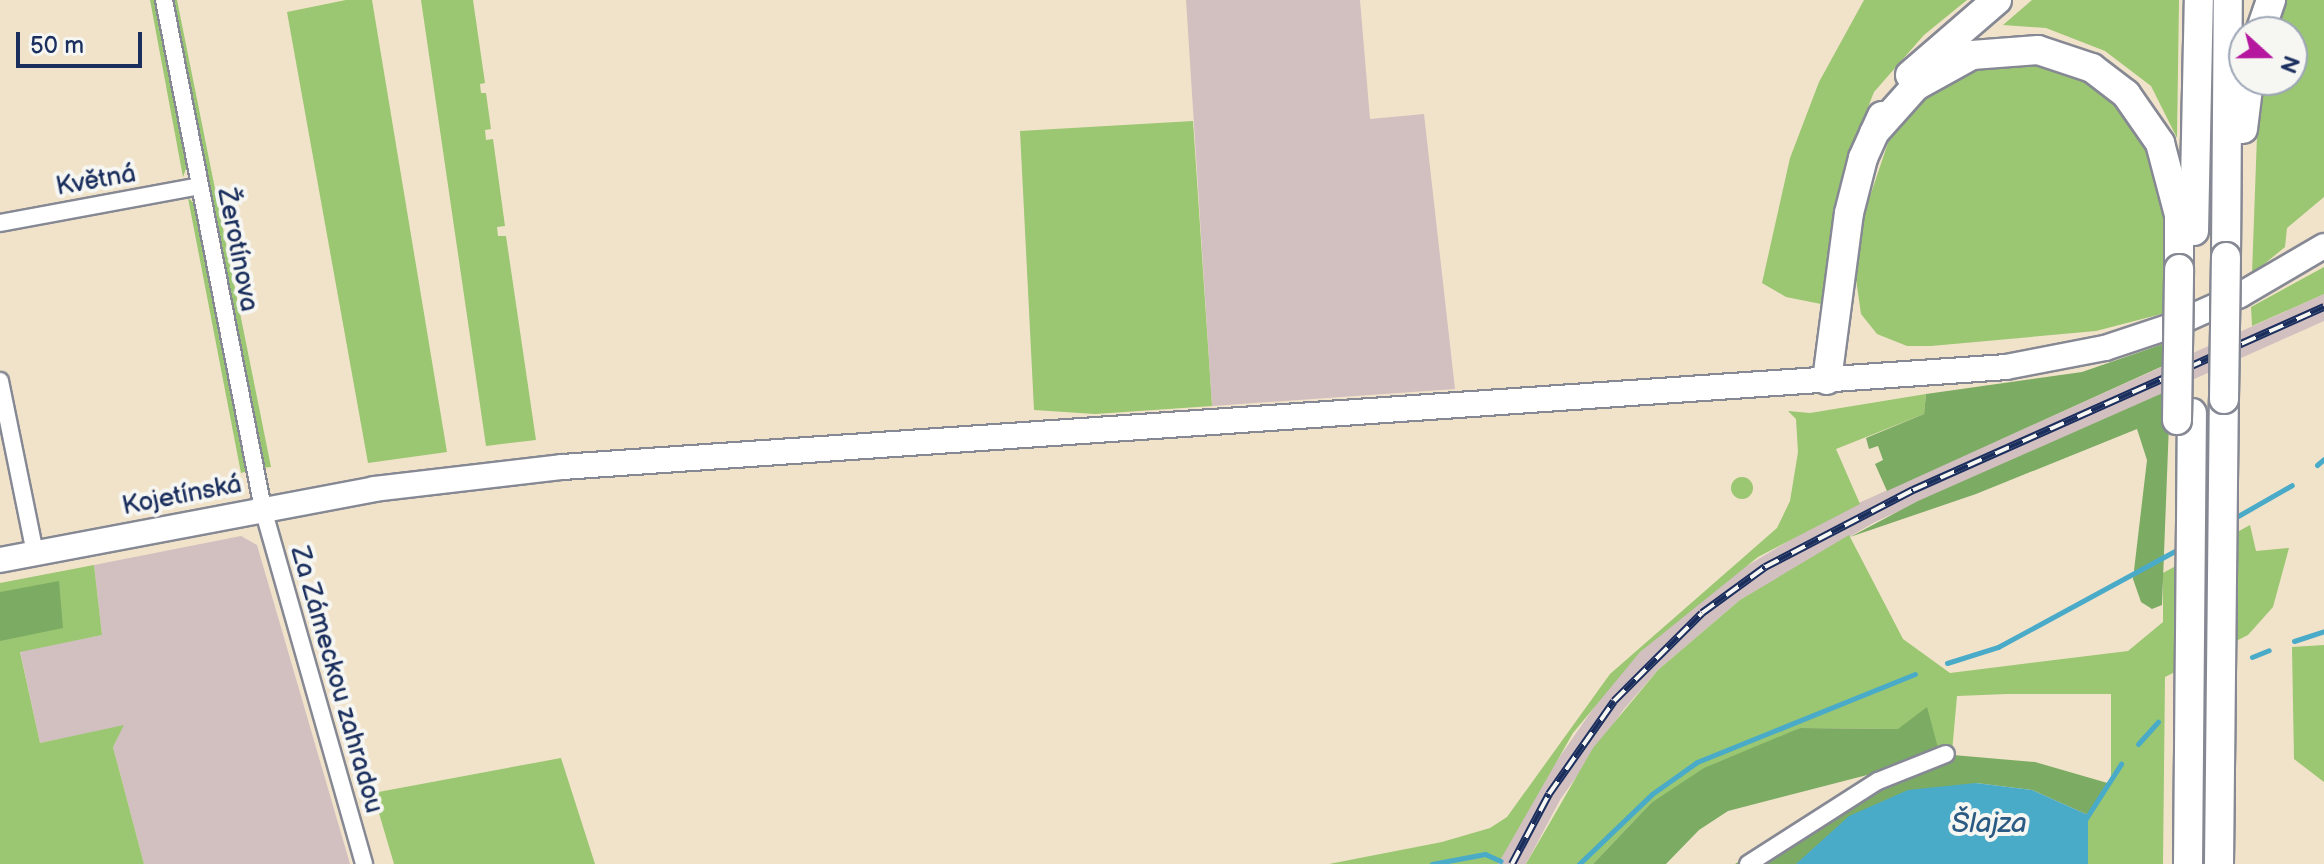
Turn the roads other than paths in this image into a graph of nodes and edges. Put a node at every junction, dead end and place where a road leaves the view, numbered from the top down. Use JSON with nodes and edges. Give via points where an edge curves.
{"nodes":[{"id":1,"x":164,"y":0,"type":"edge"},
{"id":2,"x":1997,"y":0,"type":"edge"},
{"id":3,"x":2199,"y":0,"type":"edge"},
{"id":4,"x":2228,"y":0,"type":"edge"},
{"id":5,"x":2247,"y":96,"type":"edge"},
{"id":6,"x":1874,"y":133,"type":"junction"},
{"id":7,"x":200,"y":186,"type":"junction"},
{"id":8,"x":0,"y":223,"type":"edge"},
{"id":9,"x":2324,"y":246,"type":"edge"},
{"id":10,"x":2233,"y":255,"type":"junction"},
{"id":11,"x":2186,"y":267,"type":"junction"},
{"id":12,"x":1827,"y":380,"type":"junction"},
{"id":13,"x":0,"y":381,"type":"edge"},
{"id":14,"x":263,"y":509,"type":"junction"},
{"id":15,"x":35,"y":553,"type":"junction"},
{"id":16,"x":0,"y":560,"type":"edge"},
{"id":17,"x":2182,"y":668,"type":"junction"},
{"id":18,"x":1946,"y":754,"type":"dead end"},
{"id":19,"x":364,"y":864,"type":"edge"},
{"id":20,"x":1748,"y":864,"type":"edge"},
{"id":21,"x":2173,"y":864,"type":"edge"},
{"id":22,"x":2188,"y":864,"type":"edge"},
{"id":23,"x":2219,"y":864,"type":"edge"}],
"edges":[{"from":1,"to":7,"type":"street","name":"Žerotínova"},
{"from":2,"to":6,"type":"highway","via":[[1909,76]]},
{"from":3,"to":11,"type":"highway"},
{"from":4,"to":10,"type":"highway"},
{"from":5,"to":10,"type":"highway"},
{"from":6,"to":11,"type":"highway","via":[[1916,86],[1972,55],[2019,48],[2084,64],[2126,94],[2160,143],[2177,202]]},
{"from":6,"to":12,"type":"highway","via":[[1849,213]]},
{"from":7,"to":8,"type":"street","name":"Květná"},
{"from":7,"to":14,"type":"street","name":"Žerotínova"},
{"from":9,"to":12,"type":"main road","name":"Kojetínská","via":[[2230,300],[2105,348],[2006,367]]},
{"from":10,"to":23,"type":"highway","bridge":true,"via":[[2229,645]]},
{"from":11,"to":17,"type":"highway"},
{"from":12,"to":14,"type":"main road","name":"Kojetínská","via":[[578,466],[374,489]]},
{"from":13,"to":15,"type":"street"},
{"from":14,"to":15,"type":"main road","name":"Kojetínská"},
{"from":14,"to":19,"type":"street","name":"Za Zámeckou zahradou"},
{"from":15,"to":16,"type":"main road","name":"Kojetínská"},
{"from":17,"to":21,"type":"highway"},
{"from":17,"to":22,"type":"highway"},
{"from":18,"to":20,"type":"street","via":[[1878,781]]}]}
